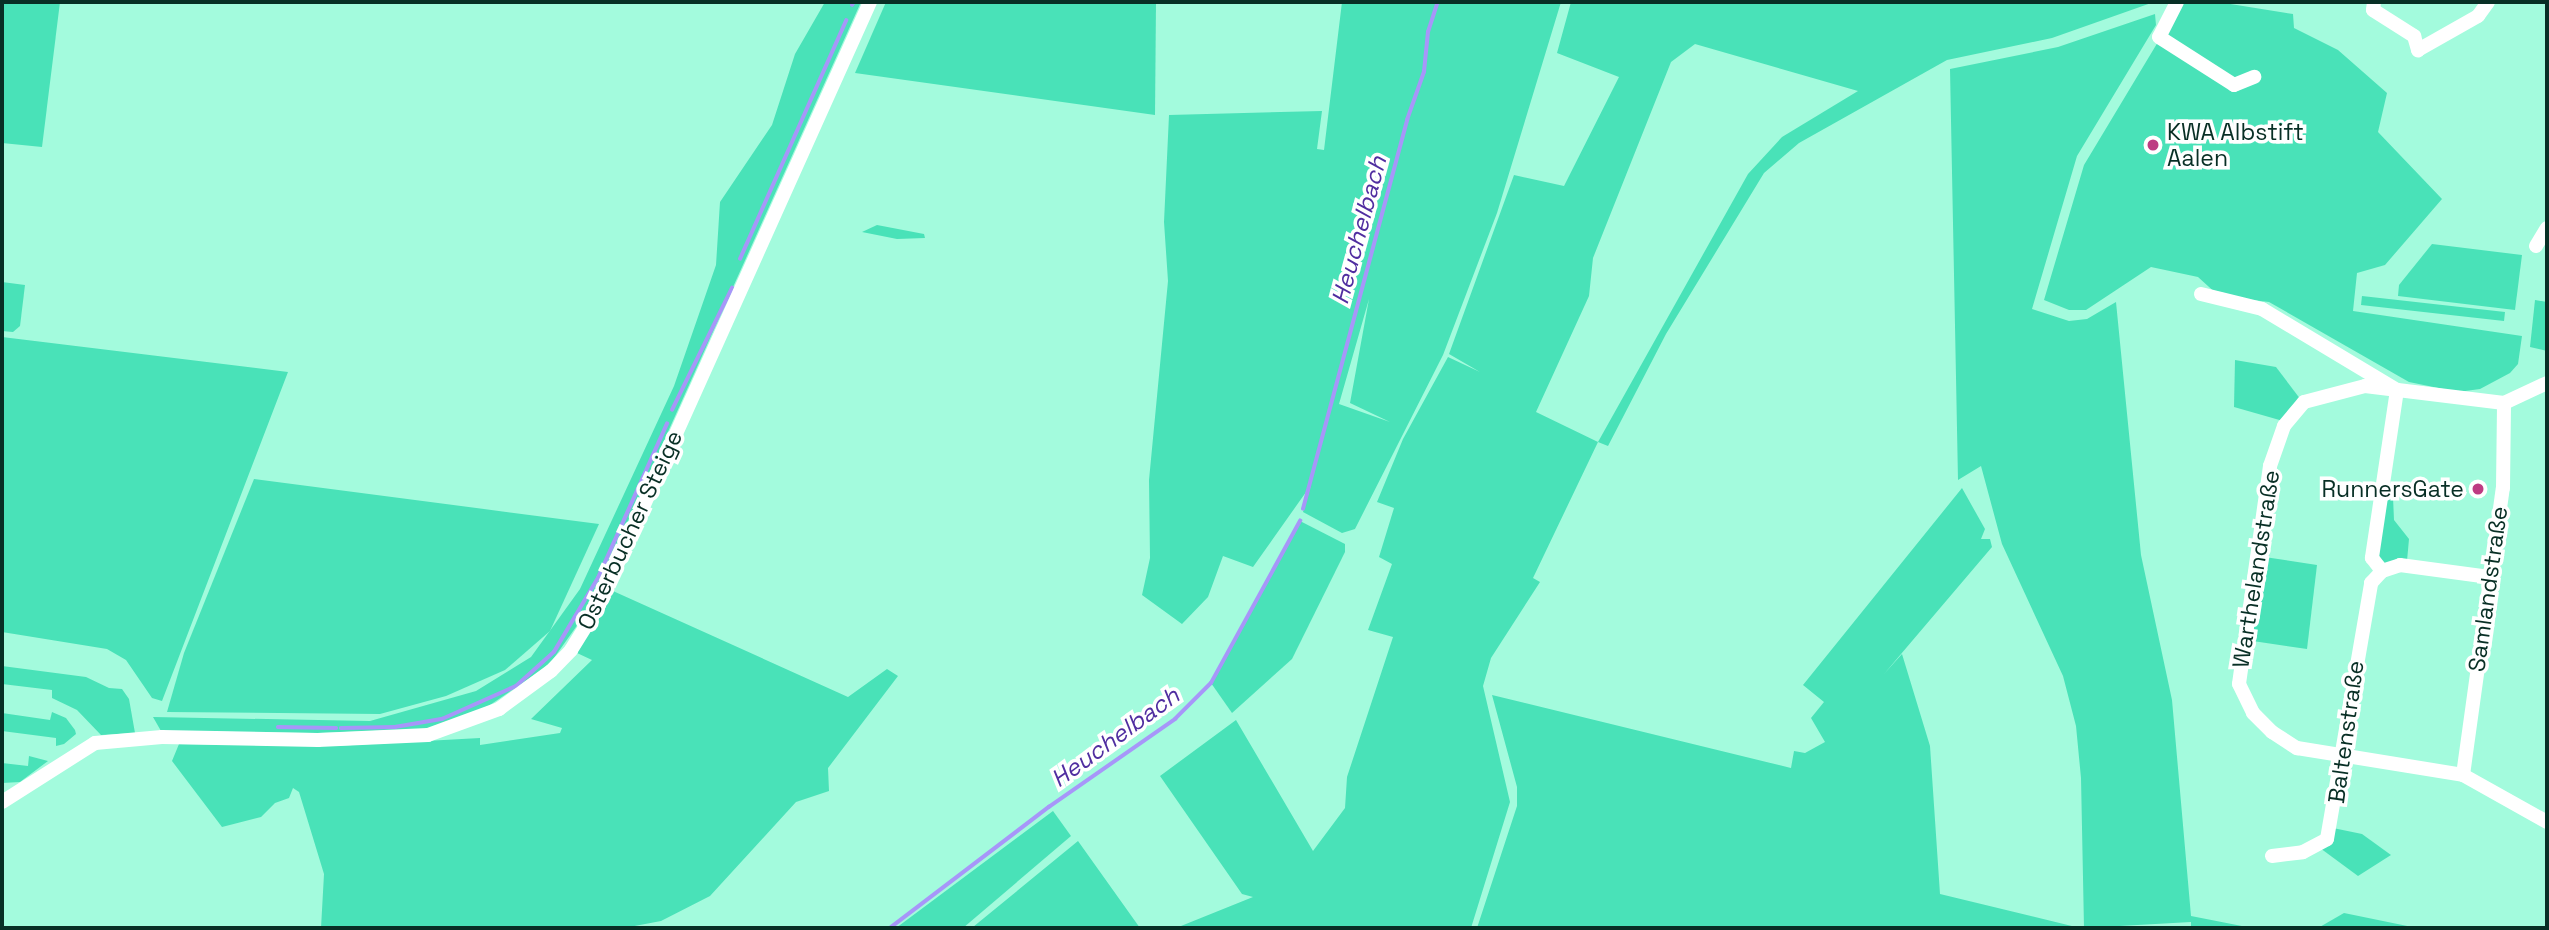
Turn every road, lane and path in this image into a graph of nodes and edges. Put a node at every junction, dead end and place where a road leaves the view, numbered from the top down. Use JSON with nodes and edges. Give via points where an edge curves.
{"nodes":[{"id":1,"x":870,"y":2,"type":"edge"},
{"id":2,"x":2177,"y":2,"type":"edge"},
{"id":3,"x":2374,"y":2,"type":"edge"},
{"id":4,"x":2488,"y":2,"type":"edge"},
{"id":5,"x":2254,"y":77,"type":"dead end"},
{"id":6,"x":2547,"y":228,"type":"edge"},
{"id":7,"x":2536,"y":246,"type":"dead end"},
{"id":8,"x":2202,"y":294,"type":"dead end"},
{"id":9,"x":2547,"y":383,"type":"edge"},
{"id":10,"x":2396,"y":390,"type":"junction"},
{"id":11,"x":2504,"y":402,"type":"junction"},
{"id":12,"x":2382,"y":571,"type":"junction"},
{"id":13,"x":2488,"y":577,"type":"junction"},
{"id":14,"x":2340,"y":758,"type":"junction"},
{"id":15,"x":2463,"y":775,"type":"junction"},
{"id":16,"x":2,"y":802,"type":"edge"},
{"id":17,"x":2547,"y":822,"type":"edge"},
{"id":18,"x":2272,"y":856,"type":"dead end"}],
"edges":[{"from":1,"to":16,"type":"street","name":"Osterbucher Steige","via":[[599,605],[571,650],[551,671],[499,709],[428,735],[318,740],[162,737],[95,743]]},
{"from":2,"to":5,"type":"street","via":[[2159,37],[2234,85]]},
{"from":3,"to":4,"type":"street","via":[[2373,10],[2414,36],[2418,50],[2478,16]]},
{"from":6,"to":7,"type":"street"},
{"from":8,"to":10,"type":"street","via":[[2262,309]]},
{"from":9,"to":11,"type":"street"},
{"from":10,"to":11,"type":"street","name":"Warthelandstraße"},
{"from":10,"to":12,"type":"street","via":[[2372,558]]},
{"from":10,"to":14,"type":"street","name":"Warthelandstraße","via":[[2365,386],[2304,402],[2284,426],[2270,466],[2253,557],[2239,684],[2253,713],[2272,732],[2297,748]]},
{"from":11,"to":13,"type":"street","name":"Samlandstraße","via":[[2503,488]]},
{"from":12,"to":13,"type":"street","via":[[2400,565]]},
{"from":12,"to":14,"type":"street","name":"Baltenstraße","via":[[2366,598]]},
{"from":13,"to":15,"type":"street","name":"Samlandstraße"},
{"from":14,"to":15,"type":"street","name":"Warthelandstraße"},
{"from":14,"to":18,"type":"street","name":"Baltenstraße","via":[[2327,839],[2303,852]]},
{"from":15,"to":17,"type":"street","name":"Warthelandstraße"}]}
